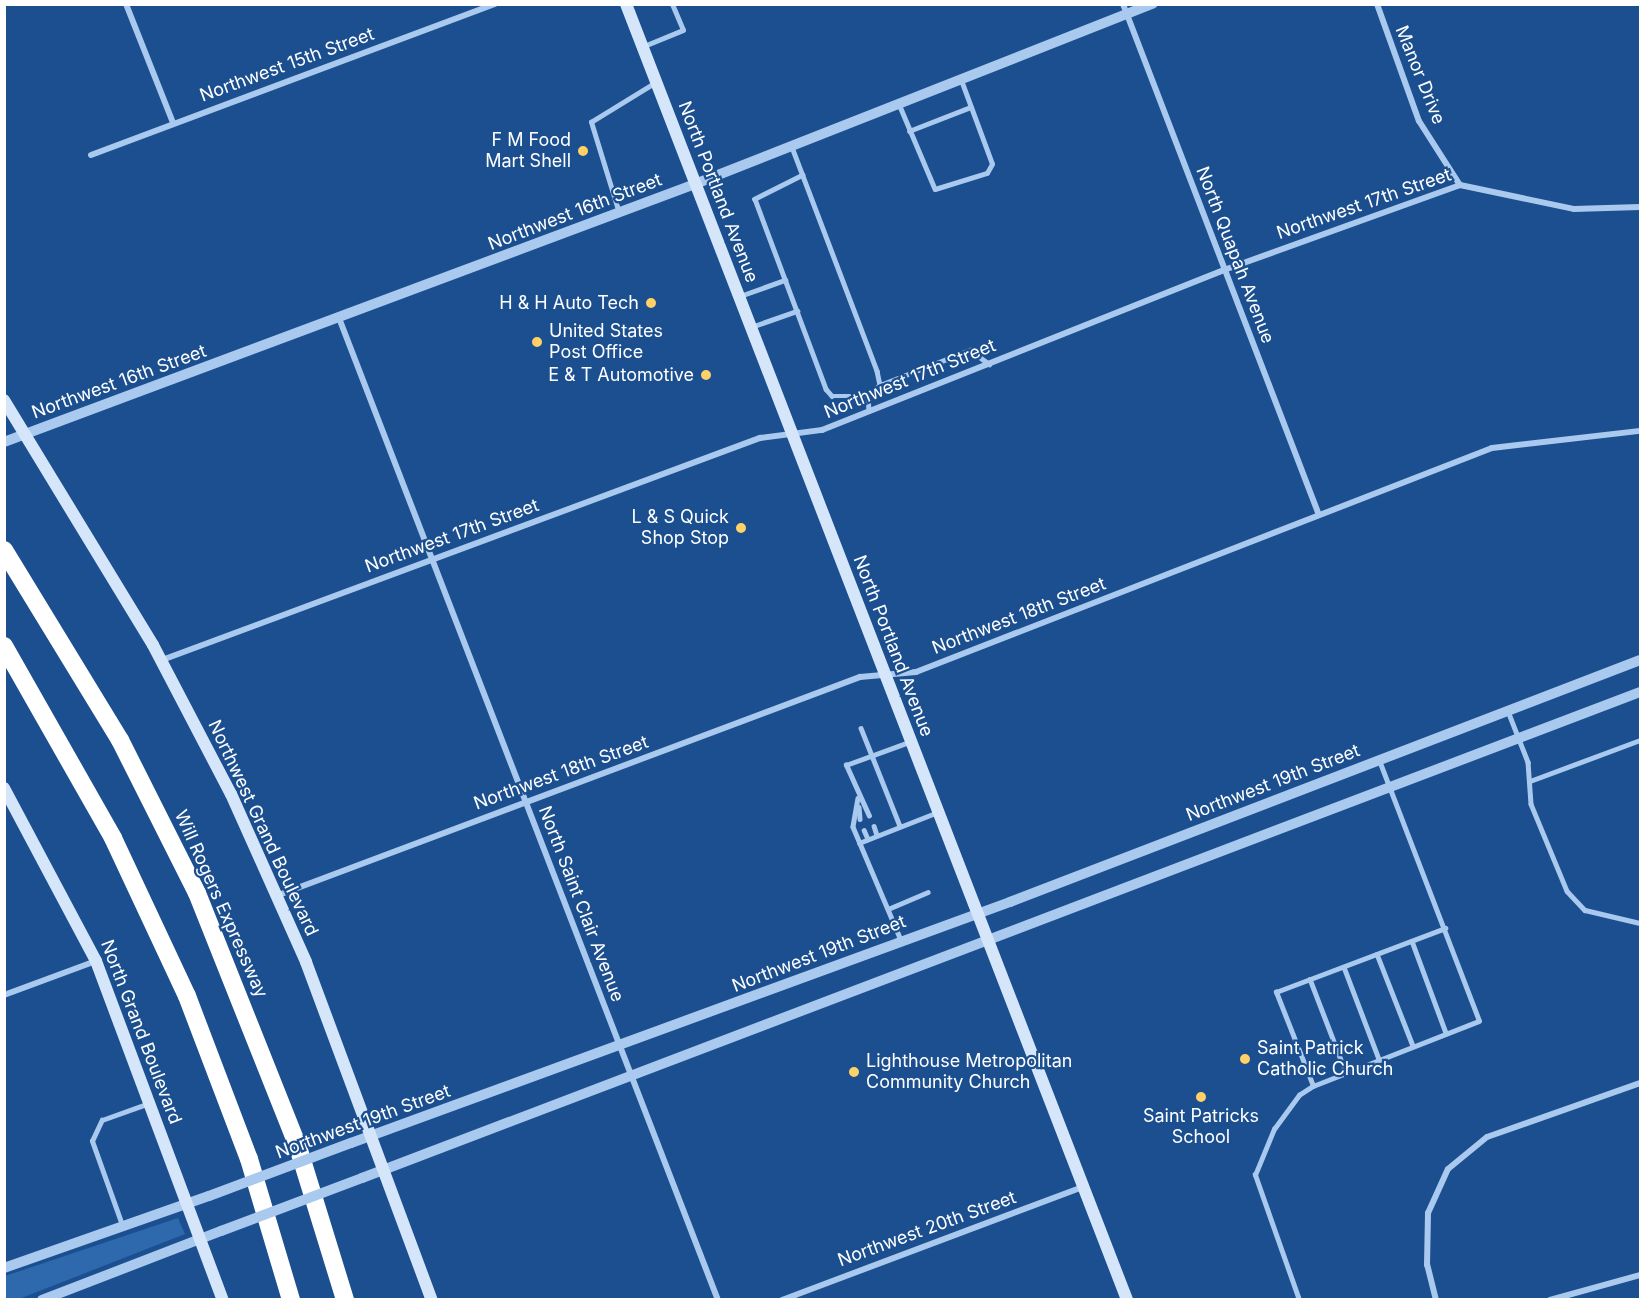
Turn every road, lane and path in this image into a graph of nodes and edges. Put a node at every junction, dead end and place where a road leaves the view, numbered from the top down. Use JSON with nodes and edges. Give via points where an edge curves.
{"nodes":[{"id":1,"x":126,"y":4,"type":"edge"},
{"id":2,"x":495,"y":4,"type":"edge"},
{"id":3,"x":626,"y":4,"type":"edge"},
{"id":4,"x":672,"y":4,"type":"edge"},
{"id":5,"x":1153,"y":4,"type":"edge"},
{"id":6,"x":1377,"y":4,"type":"edge"},
{"id":7,"x":1124,"y":10,"type":"edge"},
{"id":8,"x":642,"y":46,"type":"junction"},
{"id":9,"x":961,"y":80,"type":"junction"},
{"id":10,"x":656,"y":82,"type":"junction"},
{"id":11,"x":899,"y":104,"type":"junction"},
{"id":12,"x":971,"y":106,"type":"junction"},
{"id":13,"x":173,"y":123,"type":"junction"},
{"id":14,"x":909,"y":131,"type":"junction"},
{"id":15,"x":792,"y":146,"type":"junction"},
{"id":16,"x":91,"y":156,"type":"dead end"},
{"id":17,"x":802,"y":175,"type":"junction"},
{"id":18,"x":695,"y":184,"type":"junction"},
{"id":19,"x":1460,"y":184,"type":"junction"},
{"id":20,"x":1641,"y":207,"type":"edge"},
{"id":21,"x":619,"y":213,"type":"junction"},
{"id":22,"x":1224,"y":270,"type":"junction"},
{"id":23,"x":785,"y":280,"type":"junction"},
{"id":24,"x":739,"y":296,"type":"junction"},
{"id":25,"x":797,"y":311,"type":"junction"},
{"id":26,"x":339,"y":318,"type":"junction"},
{"id":27,"x":751,"y":327,"type":"junction"},
{"id":28,"x":989,"y":364,"type":"junction"},
{"id":29,"x":880,"y":385,"type":"junction"},
{"id":30,"x":868,"y":396,"type":"junction"},
{"id":31,"x":4,"y":400,"type":"edge"},
{"id":32,"x":869,"y":411,"type":"junction"},
{"id":33,"x":1641,"y":431,"type":"edge"},
{"id":34,"x":792,"y":433,"type":"junction"},
{"id":35,"x":27,"y":434,"type":"junction"},
{"id":36,"x":8,"y":441,"type":"edge"},
{"id":37,"x":1318,"y":515,"type":"junction"},
{"id":38,"x":4,"y":550,"type":"edge"},
{"id":39,"x":432,"y":560,"type":"junction"},
{"id":40,"x":4,"y":646,"type":"edge"},
{"id":41,"x":161,"y":660,"type":"junction"},
{"id":42,"x":1641,"y":660,"type":"edge"},
{"id":43,"x":885,"y":675,"type":"junction"},
{"id":44,"x":1641,"y":693,"type":"edge"},
{"id":45,"x":1508,"y":711,"type":"junction"},
{"id":46,"x":861,"y":728,"type":"dead end"},
{"id":47,"x":1521,"y":738,"type":"junction"},
{"id":48,"x":1641,"y":740,"type":"edge"},
{"id":49,"x":911,"y":741,"type":"junction"},
{"id":50,"x":871,"y":754,"type":"junction"},
{"id":51,"x":1379,"y":760,"type":"junction"},
{"id":52,"x":1530,"y":781,"type":"junction"},
{"id":53,"x":4,"y":788,"type":"edge"},
{"id":54,"x":1390,"y":789,"type":"junction"},
{"id":55,"x":858,"y":798,"type":"junction"},
{"id":56,"x":525,"y":802,"type":"junction"},
{"id":57,"x":938,"y":812,"type":"junction"},
{"id":58,"x":869,"y":816,"type":"dead end"},
{"id":59,"x":860,"y":819,"type":"dead end"},
{"id":60,"x":873,"y":826,"type":"dead end"},
{"id":61,"x":900,"y":826,"type":"junction"},
{"id":62,"x":864,"y":830,"type":"dead end"},
{"id":63,"x":878,"y":835,"type":"junction"},
{"id":64,"x":868,"y":839,"type":"junction"},
{"id":65,"x":859,"y":843,"type":"junction"},
{"id":66,"x":928,"y":892,"type":"dead end"},
{"id":67,"x":276,"y":896,"type":"junction"},
{"id":68,"x":888,"y":909,"type":"junction"},
{"id":69,"x":977,"y":913,"type":"junction"},
{"id":70,"x":1641,"y":923,"type":"edge"},
{"id":71,"x":1445,"y":928,"type":"junction"},
{"id":72,"x":902,"y":940,"type":"junction"},
{"id":73,"x":1412,"y":941,"type":"junction"},
{"id":74,"x":989,"y":944,"type":"junction"},
{"id":75,"x":1377,"y":954,"type":"junction"},
{"id":76,"x":96,"y":961,"type":"junction"},
{"id":77,"x":1344,"y":967,"type":"junction"},
{"id":78,"x":1310,"y":980,"type":"junction"},
{"id":79,"x":4,"y":995,"type":"edge"},
{"id":80,"x":1446,"y":1033,"type":"junction"},
{"id":81,"x":620,"y":1046,"type":"junction"},
{"id":82,"x":1413,"y":1046,"type":"junction"},
{"id":83,"x":1379,"y":1059,"type":"junction"},
{"id":84,"x":1346,"y":1073,"type":"junction"},
{"id":85,"x":632,"y":1077,"type":"junction"},
{"id":86,"x":1641,"y":1083,"type":"edge"},
{"id":87,"x":1313,"y":1086,"type":"junction"},
{"id":88,"x":149,"y":1103,"type":"junction"},
{"id":89,"x":373,"y":1134,"type":"junction"},
{"id":90,"x":386,"y":1170,"type":"junction"},
{"id":91,"x":1083,"y":1187,"type":"junction"},
{"id":92,"x":187,"y":1203,"type":"junction"},
{"id":93,"x":123,"y":1225,"type":"junction"},
{"id":94,"x":201,"y":1239,"type":"junction"},
{"id":95,"x":4,"y":1268,"type":"edge"},
{"id":96,"x":1641,"y":1275,"type":"edge"},
{"id":97,"x":42,"y":1299,"type":"edge"},
{"id":98,"x":223,"y":1299,"type":"edge"},
{"id":99,"x":291,"y":1299,"type":"edge"},
{"id":100,"x":345,"y":1299,"type":"edge"},
{"id":101,"x":432,"y":1299,"type":"edge"},
{"id":102,"x":718,"y":1299,"type":"edge"},
{"id":103,"x":782,"y":1299,"type":"edge"},
{"id":104,"x":1126,"y":1299,"type":"edge"},
{"id":105,"x":1299,"y":1299,"type":"edge"},
{"id":106,"x":1436,"y":1299,"type":"edge"},
{"id":107,"x":1550,"y":1299,"type":"edge"}],
"edges":[{"from":1,"to":13,"type":"street"},
{"from":2,"to":13,"type":"street","name":"Northwest 15th Street"},
{"from":3,"to":8,"type":"main road","name":"North Portland Avenue"},
{"from":4,"to":8,"type":"lane","via":[[683,30]]},
{"from":5,"to":7,"type":"street","name":"Northwest 16th Street"},
{"from":6,"to":19,"type":"street","name":"Manor Drive","via":[[1419,121]]},
{"from":7,"to":9,"type":"street","name":"Northwest 16th Street"},
{"from":7,"to":22,"type":"street","name":"North Quapah Avenue"},
{"from":8,"to":10,"type":"main road","name":"North Portland Avenue"},
{"from":9,"to":11,"type":"street","name":"Northwest 16th Street"},
{"from":9,"to":12,"type":"lane"},
{"from":10,"to":18,"type":"main road","name":"North Portland Avenue"},
{"from":10,"to":21,"type":"lane","via":[[591,122]]},
{"from":11,"to":14,"type":"lane"},
{"from":11,"to":15,"type":"street","name":"Northwest 16th Street"},
{"from":12,"to":14,"type":"lane"},
{"from":12,"to":14,"type":"lane","via":[[992,164],[987,173],[935,189]]},
{"from":13,"to":16,"type":"street","name":"Northwest 15th Street"},
{"from":15,"to":17,"type":"lane"},
{"from":15,"to":18,"type":"street","name":"Northwest 16th Street"},
{"from":17,"to":23,"type":"lane","via":[[755,199]]},
{"from":17,"to":29,"type":"lane"},
{"from":18,"to":21,"type":"street","name":"Northwest 16th Street"},
{"from":18,"to":24,"type":"main road","name":"North Portland Avenue"},
{"from":19,"to":20,"type":"street","name":"Northwest 17th Street","via":[[1574,208]]},
{"from":19,"to":22,"type":"street","name":"Northwest 17th Street"},
{"from":21,"to":26,"type":"street","name":"Northwest 16th Street"},
{"from":22,"to":28,"type":"street","name":"Northwest 17th Street"},
{"from":22,"to":37,"type":"street","name":"North Quapah Avenue"},
{"from":23,"to":24,"type":"lane"},
{"from":23,"to":25,"type":"lane"},
{"from":24,"to":27,"type":"main road","name":"North Portland Avenue"},
{"from":25,"to":27,"type":"lane"},
{"from":25,"to":30,"type":"lane","via":[[831,396]]},
{"from":26,"to":35,"type":"street","name":"Northwest 16th Street"},
{"from":26,"to":39,"type":"street","name":"North Saint Clair Avenue"},
{"from":27,"to":34,"type":"main road","name":"North Portland Avenue"},
{"from":28,"to":29,"type":"lane","via":[[970,350]]},
{"from":28,"to":32,"type":"street","name":"Northwest 17th Street"},
{"from":29,"to":30,"type":"lane"},
{"from":30,"to":32,"type":"lane"},
{"from":31,"to":35,"type":"main road","name":"Northwest Grand Boulevard"},
{"from":32,"to":34,"type":"street","name":"Northwest 17th Street","via":[[822,430]]},
{"from":33,"to":37,"type":"street","name":"Northwest 18th Street","via":[[1492,448]]},
{"from":34,"to":39,"type":"street","name":"Northwest 17th Street","via":[[760,438]]},
{"from":34,"to":43,"type":"main road","name":"North Portland Avenue"},
{"from":35,"to":36,"type":"street","name":"Northwest 16th Street"},
{"from":35,"to":41,"type":"main road","name":"Northwest Grand Boulevard"},
{"from":37,"to":43,"type":"street","name":"Northwest 18th Street","via":[[916,672]]},
{"from":38,"to":100,"type":"highway","name":"Will Rogers Expressway","via":[[120,741],[197,893],[298,1147]]},
{"from":39,"to":41,"type":"street","name":"Northwest 17th Street"},
{"from":39,"to":56,"type":"street","name":"North Saint Clair Avenue"},
{"from":40,"to":99,"type":"highway","via":[[113,838],[187,996],[249,1159]]},
{"from":41,"to":67,"type":"main road","name":"Northwest Grand Boulevard"},
{"from":42,"to":45,"type":"street","name":"Northwest 19th Street"},
{"from":43,"to":49,"type":"main road","name":"North Portland Avenue"},
{"from":43,"to":56,"type":"street","name":"Northwest 18th Street","via":[[860,677]]},
{"from":44,"to":47,"type":"street"},
{"from":45,"to":47,"type":"lane"},
{"from":45,"to":51,"type":"street","name":"Northwest 19th Street"},
{"from":46,"to":50,"type":"lane"},
{"from":47,"to":52,"type":"lane"},
{"from":47,"to":54,"type":"street"},
{"from":48,"to":52,"type":"lane"},
{"from":49,"to":50,"type":"lane"},
{"from":49,"to":57,"type":"main road","name":"North Portland Avenue"},
{"from":50,"to":55,"type":"lane","via":[[846,765]]},
{"from":50,"to":61,"type":"lane"},
{"from":51,"to":54,"type":"lane"},
{"from":51,"to":69,"type":"street","name":"Northwest 19th Street"},
{"from":52,"to":70,"type":"lane","via":[[1531,804],[1567,891],[1585,910]]},
{"from":53,"to":76,"type":"main road","name":"North Grand Boulevard"},
{"from":54,"to":71,"type":"lane"},
{"from":54,"to":74,"type":"street"},
{"from":55,"to":58,"type":"lane"},
{"from":55,"to":59,"type":"lane"},
{"from":55,"to":65,"type":"lane","via":[[853,827]]},
{"from":56,"to":67,"type":"street","name":"Northwest 18th Street"},
{"from":56,"to":81,"type":"street","name":"North Saint Clair Avenue"},
{"from":57,"to":61,"type":"lane"},
{"from":57,"to":69,"type":"main road","name":"North Portland Avenue"},
{"from":60,"to":63,"type":"lane"},
{"from":61,"to":63,"type":"lane"},
{"from":62,"to":64,"type":"lane"},
{"from":63,"to":64,"type":"lane"},
{"from":64,"to":65,"type":"lane"},
{"from":65,"to":68,"type":"lane"},
{"from":66,"to":68,"type":"lane"},
{"from":67,"to":89,"type":"main road","name":"Northwest Grand Boulevard"},
{"from":68,"to":72,"type":"lane"},
{"from":69,"to":72,"type":"street","name":"Northwest 19th Street"},
{"from":69,"to":74,"type":"main road","name":"North Portland Avenue"},
{"from":71,"to":73,"type":"lane"},
{"from":71,"to":80,"type":"lane","via":[[1479,1021]]},
{"from":72,"to":81,"type":"street","name":"Northwest 19th Street"},
{"from":73,"to":75,"type":"lane"},
{"from":73,"to":80,"type":"lane"},
{"from":74,"to":85,"type":"street"},
{"from":74,"to":91,"type":"main road","name":"North Portland Avenue"},
{"from":75,"to":77,"type":"lane"},
{"from":75,"to":82,"type":"lane"},
{"from":76,"to":79,"type":"street"},
{"from":76,"to":88,"type":"main road","name":"North Grand Boulevard"},
{"from":77,"to":78,"type":"lane"},
{"from":77,"to":83,"type":"lane"},
{"from":78,"to":84,"type":"lane"},
{"from":78,"to":87,"type":"lane","via":[[1276,992]]},
{"from":80,"to":82,"type":"lane"},
{"from":81,"to":85,"type":"street","name":"North Saint Clair Avenue"},
{"from":81,"to":89,"type":"street","name":"Northwest 19th Street"},
{"from":82,"to":83,"type":"lane"},
{"from":83,"to":84,"type":"lane"},
{"from":84,"to":87,"type":"lane"},
{"from":85,"to":90,"type":"street"},
{"from":85,"to":102,"type":"street","name":"North Saint Clair Avenue"},
{"from":86,"to":106,"type":"street","via":[[1487,1137],[1448,1169],[1428,1213],[1426,1265]]},
{"from":87,"to":105,"type":"lane","via":[[1299,1095],[1274,1129],[1254,1175]]},
{"from":88,"to":92,"type":"main road","name":"North Grand Boulevard"},
{"from":88,"to":93,"type":"lane","via":[[102,1120],[92,1141]]},
{"from":89,"to":90,"type":"main road","name":"Northwest Grand Boulevard"},
{"from":89,"to":92,"type":"street","name":"Northwest 19th Street","bridge":true},
{"from":90,"to":94,"type":"street","bridge":true},
{"from":90,"to":101,"type":"main road","name":"Northwest Grand Boulevard"},
{"from":91,"to":103,"type":"street","name":"Northwest 20th Street"},
{"from":91,"to":104,"type":"main road","name":"North Portland Avenue"},
{"from":92,"to":93,"type":"street","name":"Northwest 19th Street"},
{"from":92,"to":94,"type":"main road","name":"North Grand Boulevard"},
{"from":93,"to":95,"type":"street","name":"Northwest 19th Street"},
{"from":94,"to":97,"type":"street"},
{"from":94,"to":98,"type":"main road","name":"North Grand Boulevard"},
{"from":96,"to":107,"type":"street"}]}
